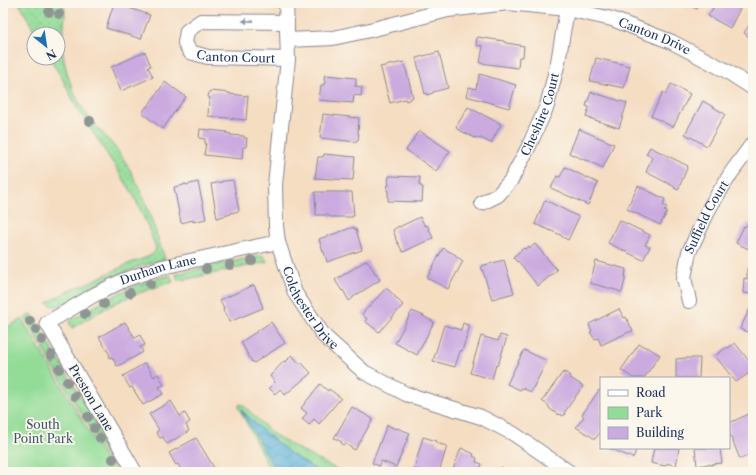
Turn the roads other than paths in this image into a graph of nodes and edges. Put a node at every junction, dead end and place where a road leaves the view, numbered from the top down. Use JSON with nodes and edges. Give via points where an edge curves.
{"nodes":[{"id":1,"x":286,"y":3,"type":"edge"},
{"id":2,"x":567,"y":9,"type":"junction"},
{"id":3,"x":287,"y":22,"type":"junction"},
{"id":4,"x":288,"y":40,"type":"junction"},
{"id":5,"x":288,"y":59,"type":"junction"},
{"id":6,"x":753,"y":88,"type":"edge"},
{"id":7,"x":753,"y":143,"type":"edge"},
{"id":8,"x":482,"y":203,"type":"dead end"},
{"id":9,"x":278,"y":242,"type":"junction"},
{"id":10,"x":689,"y":301,"type":"dead end"},
{"id":11,"x":47,"y":323,"type":"joint"},
{"id":12,"x":135,"y":472,"type":"edge"},
{"id":13,"x":569,"y":472,"type":"edge"}],
"edges":[{"from":1,"to":3,"type":"street","name":"Colchester Drive"},
{"from":2,"to":4,"type":"street","name":"Canton Drive","via":[[508,3],[463,8],[333,38]]},
{"from":2,"to":6,"type":"street","name":"Canton Drive","via":[[612,19],[672,42]]},
{"from":2,"to":8,"type":"street","name":"Cheshire Court","via":[[547,106],[511,180],[498,195]]},
{"from":3,"to":4,"type":"street","name":"Colchester Drive"},
{"from":3,"to":5,"type":"street","name":"Canton Court","one_way":true,"via":[[201,21],[187,31],[185,43],[190,52],[208,57]]},
{"from":4,"to":5,"type":"street","name":"Colchester Drive"},
{"from":5,"to":9,"type":"street","name":"Colchester Drive","via":[[275,185]]},
{"from":7,"to":10,"type":"street","name":"Suffield Court","via":[[710,207],[689,252],[684,278]]},
{"from":9,"to":11,"type":"street","name":"Durham Lane","via":[[162,267],[124,280]]},
{"from":9,"to":13,"type":"street","name":"Colchester Drive","via":[[295,293],[324,336],[364,372],[406,394],[481,417],[514,434]]},
{"from":11,"to":12,"type":"street","name":"Preston Lane"}]}
